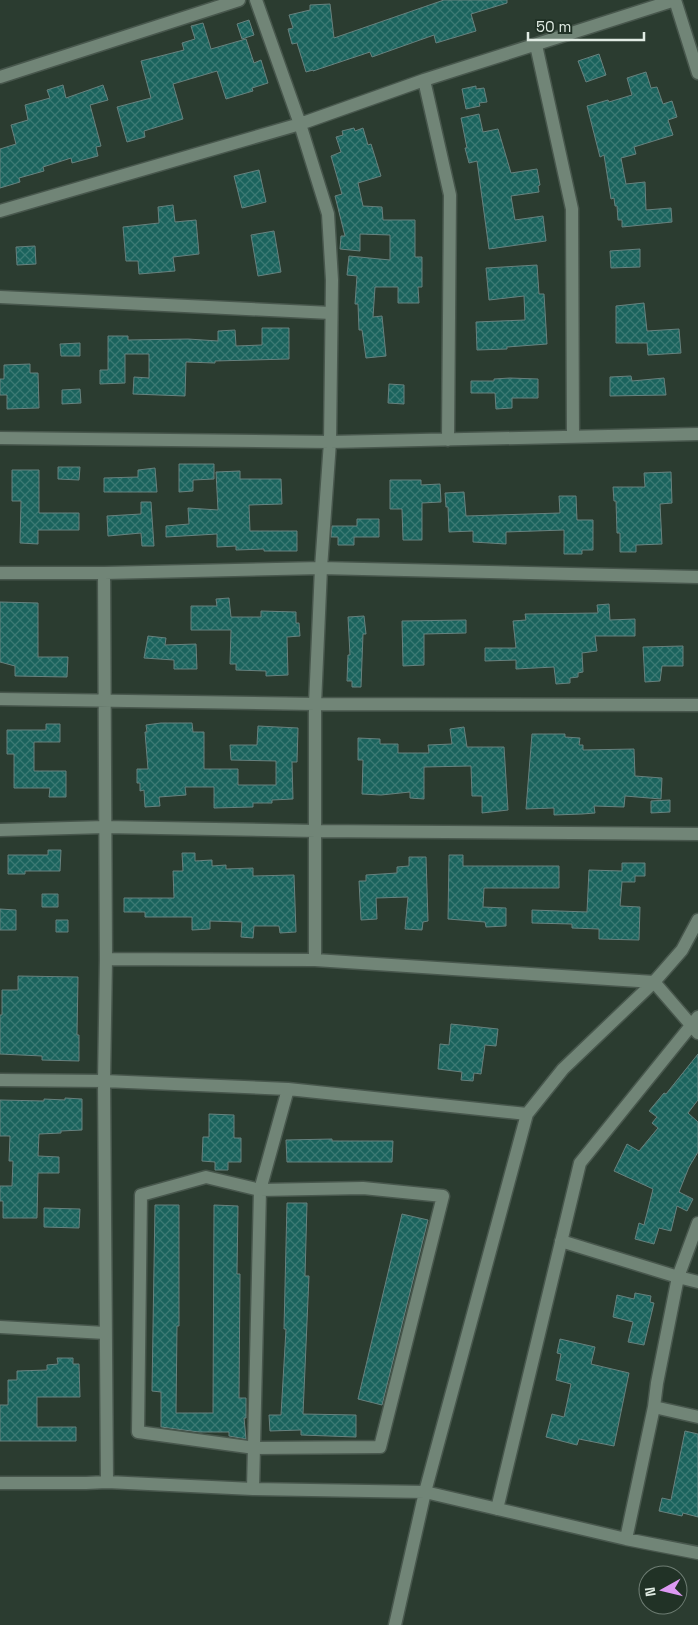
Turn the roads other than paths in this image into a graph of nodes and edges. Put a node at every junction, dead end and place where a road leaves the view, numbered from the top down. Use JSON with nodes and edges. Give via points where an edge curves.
{"nodes":[{"id":1,"x":239,"y":0,"type":"edge"},
{"id":2,"x":256,"y":0,"type":"edge"},
{"id":3,"x":675,"y":0,"type":"edge"},
{"id":4,"x":536,"y":44,"type":"junction"},
{"id":5,"x":698,"y":73,"type":"edge"},
{"id":6,"x":0,"y":77,"type":"edge"},
{"id":7,"x":424,"y":80,"type":"junction"},
{"id":8,"x":300,"y":124,"type":"junction"},
{"id":9,"x":0,"y":211,"type":"edge"},
{"id":10,"x":0,"y":297,"type":"edge"},
{"id":11,"x":331,"y":313,"type":"junction"},
{"id":12,"x":698,"y":434,"type":"edge"},
{"id":13,"x":573,"y":436,"type":"junction"},
{"id":14,"x":0,"y":438,"type":"edge"},
{"id":15,"x":448,"y":440,"type":"junction"},
{"id":16,"x":330,"y":442,"type":"junction"},
{"id":17,"x":321,"y":568,"type":"junction"},
{"id":18,"x":0,"y":573,"type":"edge"},
{"id":19,"x":104,"y":573,"type":"junction"},
{"id":20,"x":698,"y":577,"type":"edge"},
{"id":21,"x":0,"y":699,"type":"edge"},
{"id":22,"x":105,"y":701,"type":"junction"},
{"id":23,"x":315,"y":704,"type":"junction"},
{"id":24,"x":698,"y":705,"type":"edge"},
{"id":25,"x":105,"y":827,"type":"junction"},
{"id":26,"x":0,"y":830,"type":"edge"},
{"id":27,"x":316,"y":831,"type":"junction"},
{"id":28,"x":698,"y":834,"type":"edge"},
{"id":29,"x":698,"y":920,"type":"edge"},
{"id":30,"x":106,"y":959,"type":"junction"},
{"id":31,"x":315,"y":960,"type":"junction"},
{"id":32,"x":654,"y":982,"type":"junction"},
{"id":33,"x":695,"y":1025,"type":"edge"},
{"id":34,"x":0,"y":1080,"type":"edge"},
{"id":35,"x":104,"y":1081,"type":"junction"},
{"id":36,"x":288,"y":1089,"type":"junction"},
{"id":37,"x":527,"y":1114,"type":"junction"},
{"id":38,"x":260,"y":1190,"type":"junction"},
{"id":39,"x":698,"y":1223,"type":"edge"},
{"id":40,"x":561,"y":1240,"type":"junction"},
{"id":41,"x":678,"y":1277,"type":"junction"},
{"id":42,"x":698,"y":1282,"type":"edge"},
{"id":43,"x":0,"y":1327,"type":"edge"},
{"id":44,"x":105,"y":1333,"type":"junction"},
{"id":45,"x":654,"y":1406,"type":"junction"},
{"id":46,"x":698,"y":1416,"type":"edge"},
{"id":47,"x":255,"y":1448,"type":"junction"},
{"id":48,"x":106,"y":1482,"type":"junction"},
{"id":49,"x":0,"y":1483,"type":"edge"},
{"id":50,"x":254,"y":1489,"type":"junction"},
{"id":51,"x":425,"y":1492,"type":"junction"},
{"id":52,"x":497,"y":1509,"type":"junction"},
{"id":53,"x":626,"y":1539,"type":"junction"},
{"id":54,"x":698,"y":1553,"type":"edge"},
{"id":55,"x":396,"y":1625,"type":"edge"}],
"edges":[{"from":1,"to":6,"type":"street"},
{"from":2,"to":8,"type":"street"},
{"from":3,"to":4,"type":"street"},
{"from":3,"to":5,"type":"street"},
{"from":4,"to":7,"type":"street"},
{"from":4,"to":13,"type":"street","via":[[572,209]]},
{"from":7,"to":8,"type":"street"},
{"from":7,"to":15,"type":"street","via":[[450,195]]},
{"from":8,"to":9,"type":"street"},
{"from":8,"to":11,"type":"street","via":[[328,214]]},
{"from":10,"to":11,"type":"street"},
{"from":11,"to":16,"type":"street"},
{"from":12,"to":13,"type":"street"},
{"from":13,"to":15,"type":"street"},
{"from":14,"to":16,"type":"street"},
{"from":15,"to":16,"type":"street"},
{"from":16,"to":17,"type":"street"},
{"from":17,"to":19,"type":"street"},
{"from":17,"to":20,"type":"street"},
{"from":17,"to":23,"type":"street"},
{"from":18,"to":19,"type":"street"},
{"from":19,"to":22,"type":"street"},
{"from":21,"to":22,"type":"street"},
{"from":22,"to":23,"type":"street"},
{"from":22,"to":25,"type":"street"},
{"from":23,"to":24,"type":"street"},
{"from":23,"to":27,"type":"street"},
{"from":25,"to":26,"type":"street"},
{"from":25,"to":27,"type":"street"},
{"from":25,"to":30,"type":"street"},
{"from":27,"to":28,"type":"street"},
{"from":27,"to":31,"type":"street"},
{"from":29,"to":32,"type":"street","via":[[682,950]]},
{"from":30,"to":31,"type":"street"},
{"from":30,"to":35,"type":"street"},
{"from":31,"to":32,"type":"street"},
{"from":32,"to":33,"type":"street"},
{"from":32,"to":37,"type":"street","via":[[562,1069]]},
{"from":33,"to":40,"type":"street","via":[[580,1163]]},
{"from":34,"to":35,"type":"street"},
{"from":35,"to":36,"type":"street"},
{"from":35,"to":44,"type":"street"},
{"from":36,"to":37,"type":"street"},
{"from":36,"to":38,"type":"street"},
{"from":37,"to":51,"type":"street"},
{"from":38,"to":47,"type":"street"},
{"from":38,"to":47,"type":"street","via":[[206,1177],[141,1196],[138,1432]]},
{"from":38,"to":47,"type":"street","via":[[363,1188],[443,1196],[380,1447]]},
{"from":39,"to":41,"type":"street"},
{"from":40,"to":41,"type":"street"},
{"from":40,"to":52,"type":"street"},
{"from":41,"to":42,"type":"street"},
{"from":41,"to":45,"type":"street"},
{"from":43,"to":44,"type":"street"},
{"from":44,"to":48,"type":"street"},
{"from":45,"to":46,"type":"street"},
{"from":45,"to":53,"type":"street"},
{"from":47,"to":50,"type":"street"},
{"from":48,"to":49,"type":"street"},
{"from":48,"to":50,"type":"street"},
{"from":50,"to":51,"type":"street"},
{"from":51,"to":52,"type":"street"},
{"from":51,"to":55,"type":"street"},
{"from":52,"to":53,"type":"street"},
{"from":53,"to":54,"type":"street"}]}
